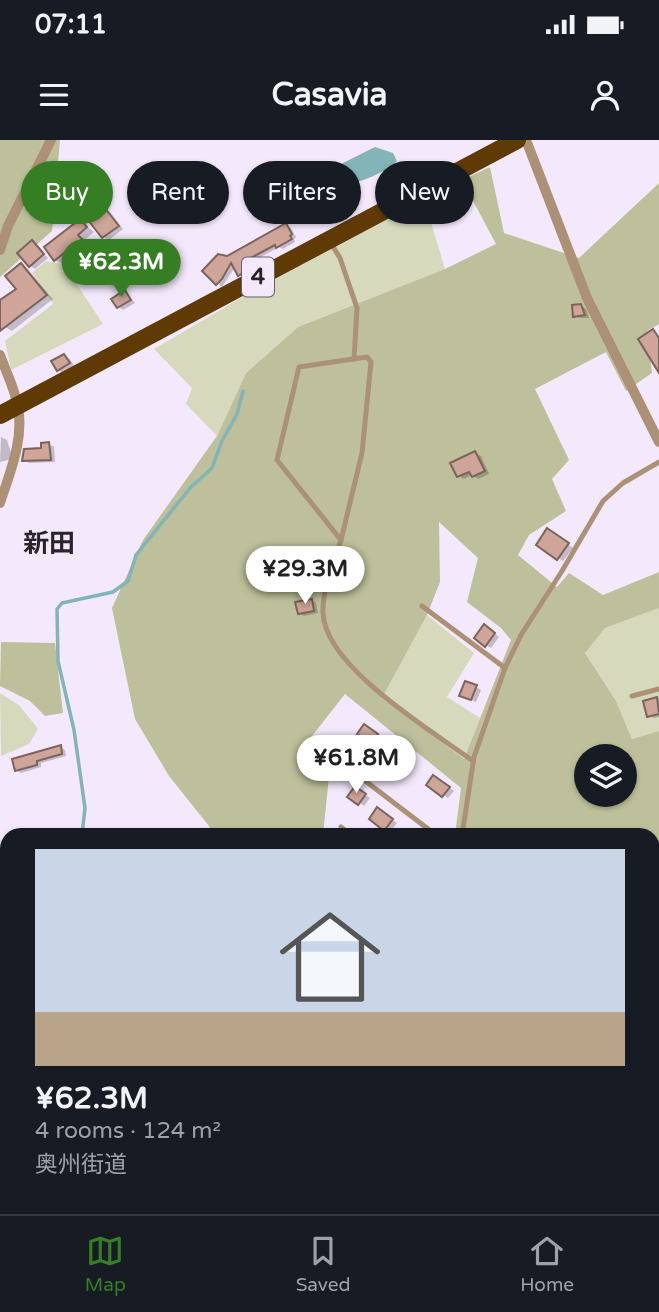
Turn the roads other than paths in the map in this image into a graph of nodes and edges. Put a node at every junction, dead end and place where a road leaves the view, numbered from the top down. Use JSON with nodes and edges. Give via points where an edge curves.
{"nodes":[{"id":1,"x":51,"y":140,"type":"edge"},
{"id":2,"x":517,"y":140,"type":"edge"},
{"id":3,"x":526,"y":140,"type":"edge"},
{"id":4,"x":328,"y":239,"type":"junction"},
{"id":5,"x":0,"y":250,"type":"edge"},
{"id":6,"x":0,"y":355,"type":"edge"},
{"id":7,"x":354,"y":359,"type":"junction"},
{"id":8,"x":18,"y":405,"type":"junction"},
{"id":9,"x":0,"y":415,"type":"edge"},
{"id":10,"x":659,"y":442,"type":"edge"},
{"id":11,"x":659,"y":462,"type":"edge"},
{"id":12,"x":0,"y":503,"type":"edge"},
{"id":13,"x":341,"y":540,"type":"junction"},
{"id":14,"x":422,"y":606,"type":"dead end"},
{"id":15,"x":505,"y":668,"type":"junction"},
{"id":16,"x":659,"y":689,"type":"edge"},
{"id":17,"x":632,"y":696,"type":"dead end"},
{"id":18,"x":473,"y":761,"type":"junction"},
{"id":19,"x":351,"y":770,"type":"dead end"},
{"id":20,"x":427,"y":828,"type":"edge"},
{"id":21,"x":463,"y":828,"type":"edge"}],
"edges":[{"from":1,"to":5,"type":"street"},
{"from":2,"to":4,"type":"highway","number":"4"},
{"from":3,"to":10,"type":"street","via":[[587,298]]},
{"from":4,"to":7,"type":"lane","via":[[340,258],[357,308]]},
{"from":4,"to":8,"type":"highway","number":"4"},
{"from":6,"to":8,"type":"street"},
{"from":7,"to":13,"type":"lane","via":[[366,357],[371,362],[362,453]]},
{"from":7,"to":13,"type":"lane","via":[[299,367],[277,460]]},
{"from":8,"to":9,"type":"highway","number":"4"},
{"from":8,"to":12,"type":"street","via":[[17,447]]},
{"from":11,"to":15,"type":"lane","via":[[603,501]]},
{"from":13,"to":18,"type":"lane","via":[[323,612],[330,637],[352,669],[370,685]]},
{"from":14,"to":15,"type":"lane"},
{"from":15,"to":18,"type":"lane"},
{"from":16,"to":17,"type":"lane"},
{"from":18,"to":21,"type":"lane"},
{"from":19,"to":20,"type":"lane"}]}
